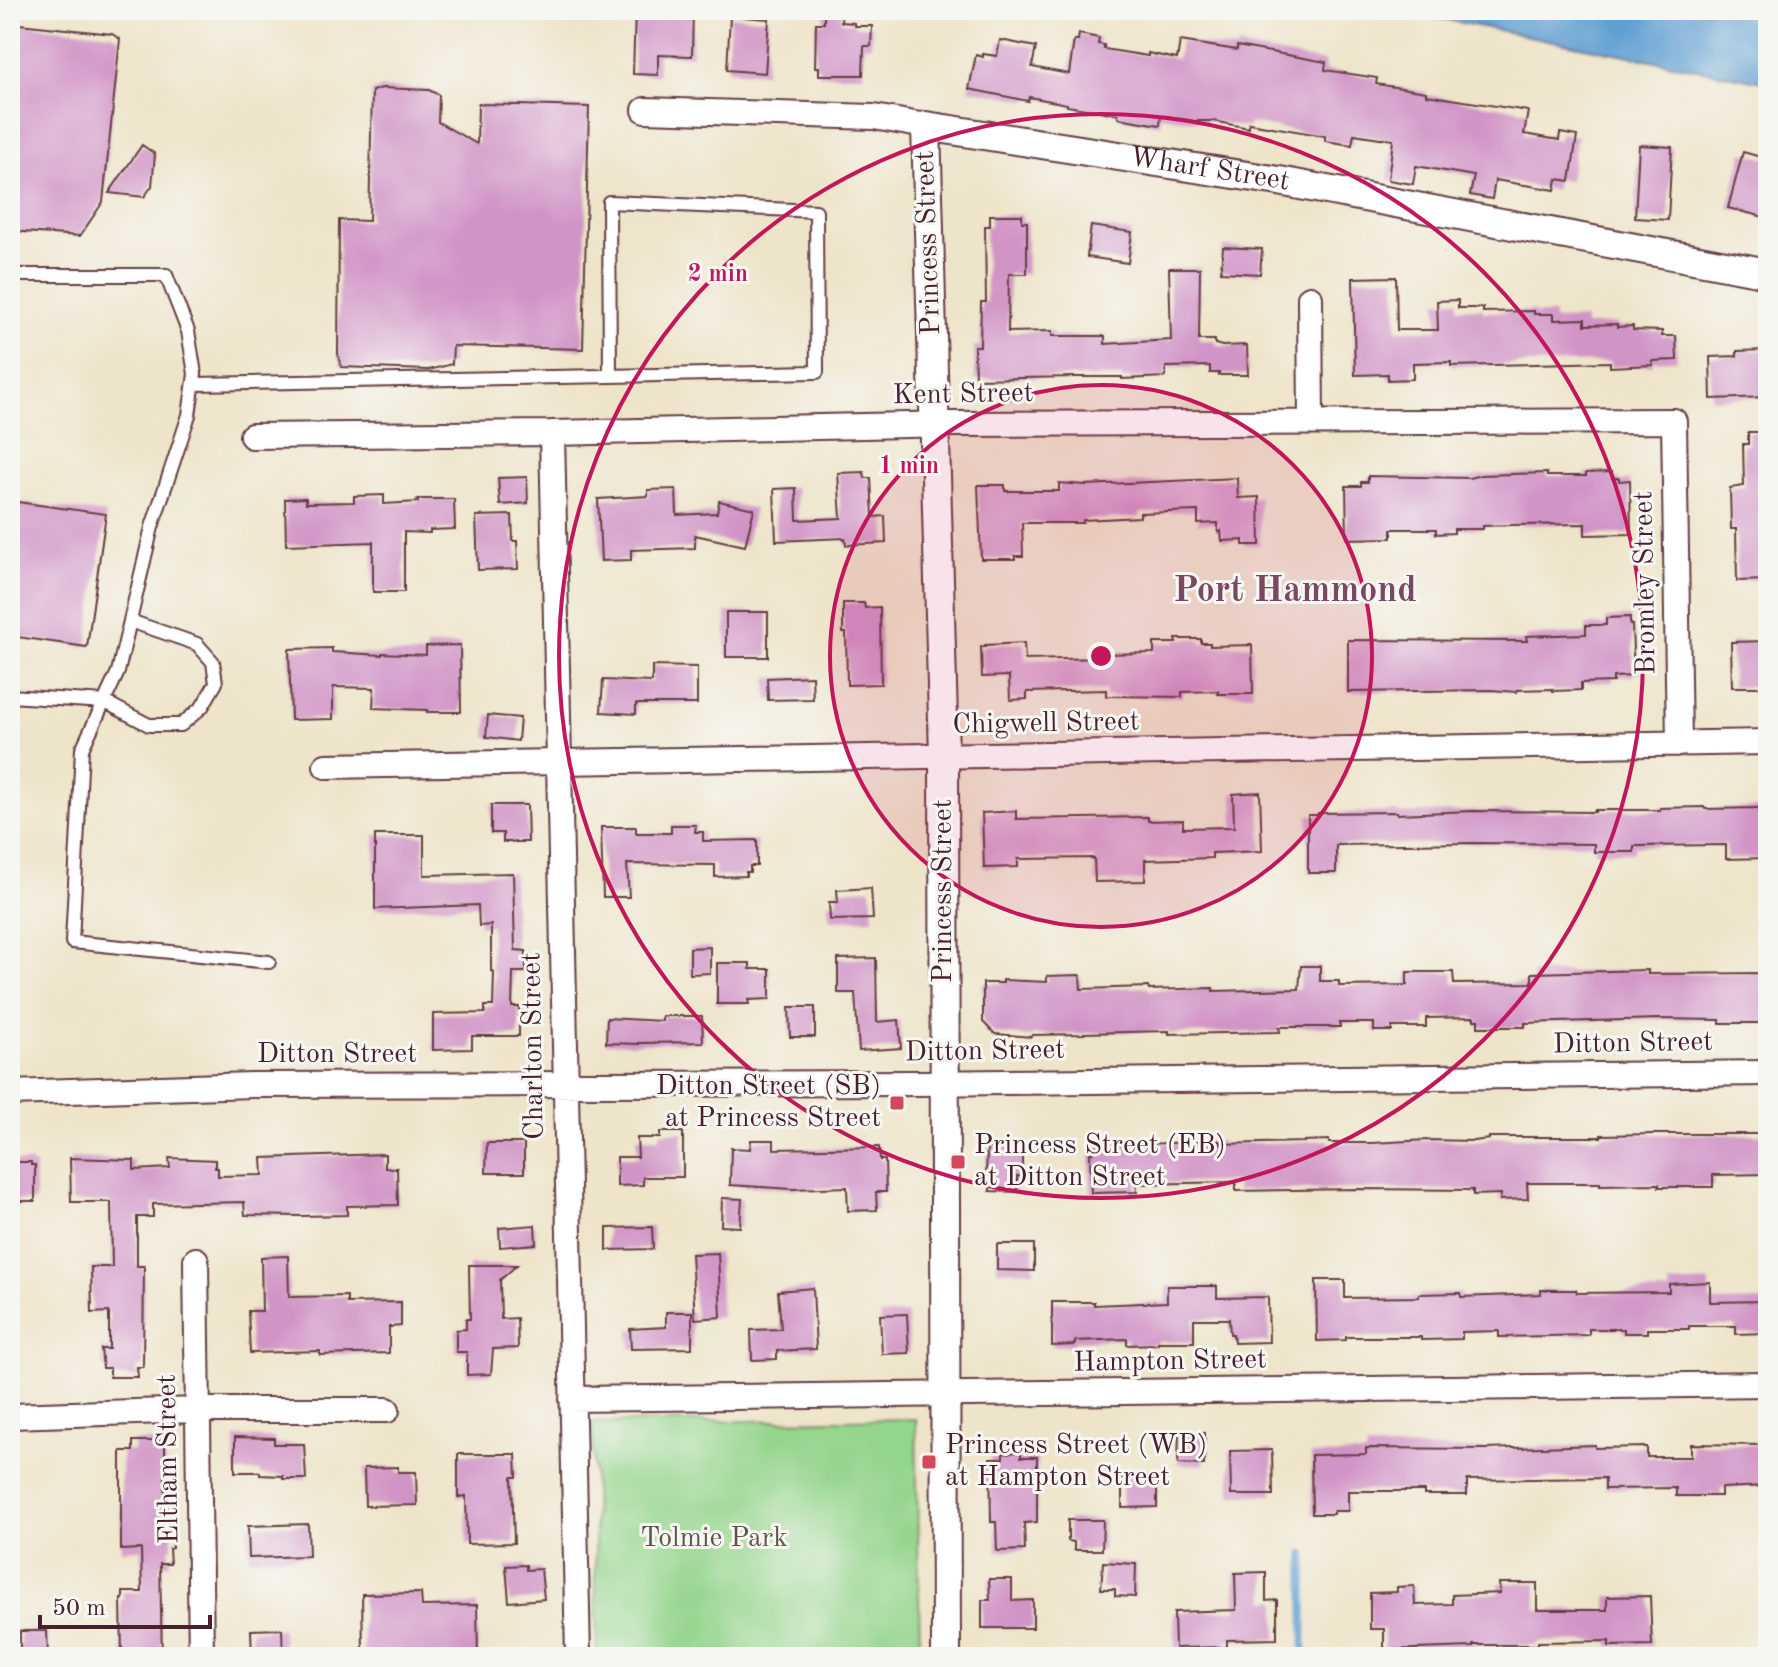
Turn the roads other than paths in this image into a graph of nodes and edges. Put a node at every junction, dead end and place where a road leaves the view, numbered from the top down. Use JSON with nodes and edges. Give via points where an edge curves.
{"nodes":[{"id":1,"x":645,"y":110,"type":"dead end"},
{"id":2,"x":926,"y":126,"type":"junction"},
{"id":3,"x":1768,"y":273,"type":"edge"},
{"id":4,"x":10,"y":275,"type":"edge"},
{"id":5,"x":1310,"y":298,"type":"dead end"},
{"id":6,"x":610,"y":376,"type":"junction"},
{"id":7,"x":194,"y":384,"type":"junction"},
{"id":8,"x":1311,"y":421,"type":"junction"},
{"id":9,"x":1674,"y":421,"type":"joint"},
{"id":10,"x":935,"y":425,"type":"junction"},
{"id":11,"x":552,"y":433,"type":"junction"},
{"id":12,"x":252,"y":436,"type":"dead end"},
{"id":13,"x":130,"y":621,"type":"junction"},
{"id":14,"x":10,"y":696,"type":"edge"},
{"id":15,"x":105,"y":702,"type":"junction"},
{"id":16,"x":1768,"y":742,"type":"edge"},
{"id":17,"x":1679,"y":744,"type":"junction"},
{"id":18,"x":944,"y":755,"type":"junction"},
{"id":19,"x":558,"y":762,"type":"junction"},
{"id":20,"x":326,"y":766,"type":"dead end"},
{"id":21,"x":269,"y":962,"type":"dead end"},
{"id":22,"x":1768,"y":1073,"type":"edge"},
{"id":23,"x":943,"y":1082,"type":"junction"},
{"id":24,"x":565,"y":1084,"type":"junction"},
{"id":25,"x":10,"y":1093,"type":"edge"},
{"id":26,"x":196,"y":1260,"type":"dead end"},
{"id":27,"x":1768,"y":1384,"type":"edge"},
{"id":28,"x":945,"y":1395,"type":"junction"},
{"id":29,"x":572,"y":1399,"type":"junction"},
{"id":30,"x":198,"y":1410,"type":"junction"},
{"id":31,"x":387,"y":1410,"type":"dead end"},
{"id":32,"x":10,"y":1416,"type":"edge"},
{"id":33,"x":201,"y":1657,"type":"edge"},
{"id":34,"x":578,"y":1657,"type":"edge"},
{"id":35,"x":946,"y":1657,"type":"edge"}],
"edges":[{"from":1,"to":2,"type":"street","name":"Wharf Street","via":[[874,117]]},
{"from":2,"to":3,"type":"street","name":"Wharf Street","via":[[1290,183]]},
{"from":2,"to":10,"type":"street","name":"Princess Street"},
{"from":4,"to":7,"type":"lane","via":[[166,275],[188,331]]},
{"from":5,"to":8,"type":"street"},
{"from":6,"to":6,"type":"lane","via":[[817,372],[816,211],[609,202]]},
{"from":6,"to":7,"type":"lane"},
{"from":7,"to":13,"type":"lane"},
{"from":8,"to":9,"type":"street","name":"Kent Street"},
{"from":8,"to":10,"type":"street","name":"Kent Street"},
{"from":9,"to":17,"type":"street","name":"Bromley Street"},
{"from":10,"to":11,"type":"street","name":"Kent Street"},
{"from":10,"to":18,"type":"street","name":"Princess Street"},
{"from":11,"to":12,"type":"street","name":"Kent Street"},
{"from":11,"to":19,"type":"street","name":"Charlton Street"},
{"from":13,"to":15,"type":"lane"},
{"from":13,"to":15,"type":"lane","via":[[197,644],[213,662],[216,683],[202,707],[181,725],[149,725]]},
{"from":14,"to":15,"type":"lane"},
{"from":15,"to":21,"type":"lane","via":[[82,749],[72,942]]},
{"from":16,"to":17,"type":"street","name":"Chigwell Street"},
{"from":17,"to":18,"type":"street","name":"Chigwell Street"},
{"from":18,"to":19,"type":"street","name":"Chigwell Street"},
{"from":18,"to":23,"type":"street","name":"Princess Street"},
{"from":19,"to":20,"type":"street","name":"Chigwell Street"},
{"from":19,"to":24,"type":"street","name":"Charlton Street"},
{"from":22,"to":23,"type":"street","name":"Ditton Street"},
{"from":23,"to":24,"type":"street","name":"Ditton Street"},
{"from":23,"to":28,"type":"street","name":"Princess Street"},
{"from":24,"to":25,"type":"street","name":"Ditton Street","via":[[252,1085]]},
{"from":24,"to":29,"type":"street","name":"Charlton Street"},
{"from":26,"to":30,"type":"street","name":"Eltham Street"},
{"from":27,"to":28,"type":"street","name":"Hampton Street"},
{"from":28,"to":29,"type":"street","name":"Hampton Street"},
{"from":28,"to":35,"type":"street","name":"Princess Street"},
{"from":29,"to":34,"type":"street","name":"Charlton Street"},
{"from":30,"to":31,"type":"street"},
{"from":30,"to":32,"type":"street"},
{"from":30,"to":33,"type":"street","name":"Eltham Street"}]}
